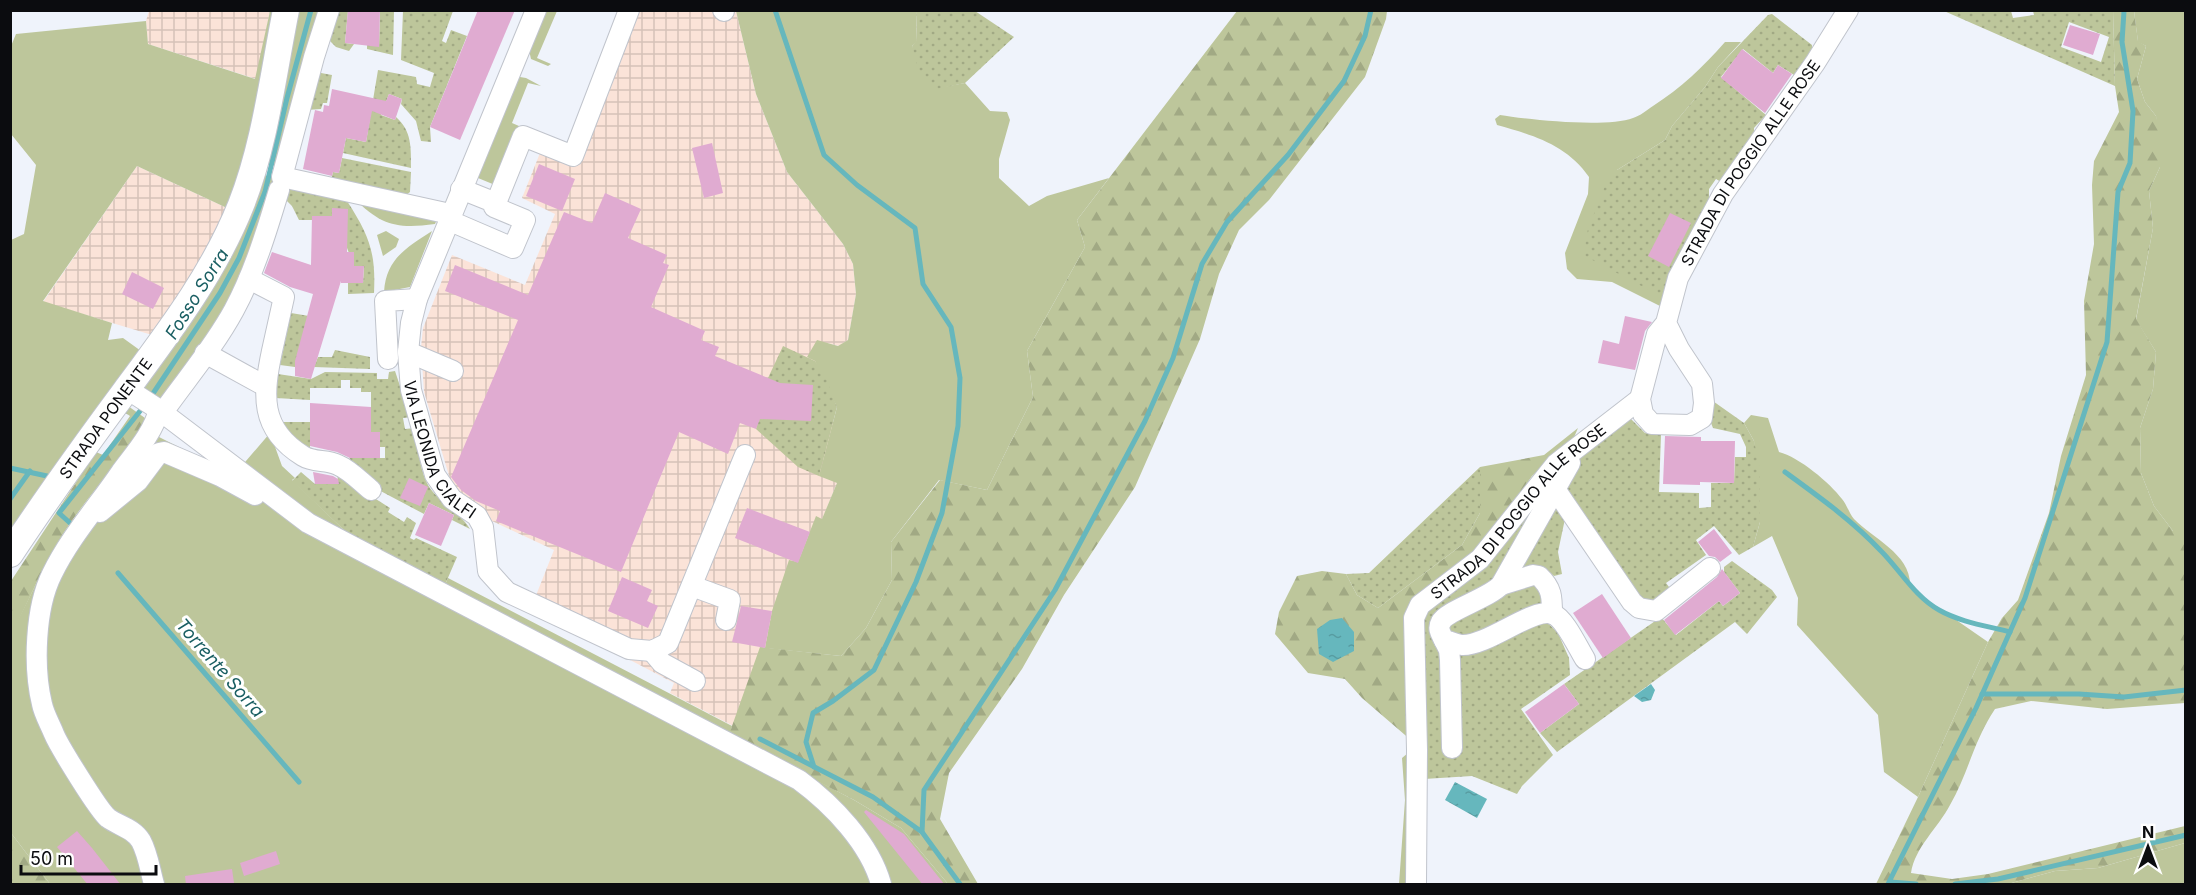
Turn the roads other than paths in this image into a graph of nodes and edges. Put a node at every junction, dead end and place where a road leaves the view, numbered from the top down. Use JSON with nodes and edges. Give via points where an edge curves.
{"nodes":[{"id":1,"x":286,"y":10,"type":"edge"},
{"id":2,"x":329,"y":10,"type":"edge"},
{"id":3,"x":536,"y":10,"type":"edge"},
{"id":4,"x":629,"y":10,"type":"edge"},
{"id":5,"x":1848,"y":10,"type":"edge"},
{"id":6,"x":279,"y":189,"type":"dead end"},
{"id":7,"x":461,"y":189,"type":"junction"},
{"id":8,"x":496,"y":203,"type":"junction"},
{"id":9,"x":449,"y":217,"type":"junction"},
{"id":10,"x":249,"y":279,"type":"junction"},
{"id":11,"x":417,"y":299,"type":"junction"},
{"id":12,"x":1666,"y":322,"type":"junction"},
{"id":13,"x":408,"y":352,"type":"junction"},
{"id":14,"x":205,"y":353,"type":"junction"},
{"id":15,"x":388,"y":359,"type":"dead end"},
{"id":16,"x":453,"y":371,"type":"dead end"},
{"id":17,"x":265,"y":386,"type":"junction"},
{"id":18,"x":132,"y":392,"type":"junction"},
{"id":19,"x":1640,"y":399,"type":"junction"},
{"id":20,"x":156,"y":409,"type":"junction"},
{"id":21,"x":1578,"y":447,"type":"junction"},
{"id":22,"x":745,"y":455,"type":"dead end"},
{"id":23,"x":1555,"y":489,"type":"junction"},
{"id":24,"x":371,"y":490,"type":"dead end"},
{"id":25,"x":308,"y":523,"type":"junction"},
{"id":26,"x":84,"y":525,"type":"junction"},
{"id":27,"x":10,"y":554,"type":"edge"},
{"id":28,"x":1710,"y":568,"type":"dead end"},
{"id":29,"x":1501,"y":585,"type":"junction"},
{"id":30,"x":692,"y":586,"type":"junction"},
{"id":31,"x":1552,"y":614,"type":"junction"},
{"id":32,"x":726,"y":620,"type":"dead end"},
{"id":33,"x":1444,"y":640,"type":"junction"},
{"id":34,"x":652,"y":651,"type":"junction"},
{"id":35,"x":1585,"y":659,"type":"dead end"},
{"id":36,"x":695,"y":681,"type":"dead end"},
{"id":37,"x":1452,"y":748,"type":"dead end"},
{"id":38,"x":154,"y":885,"type":"edge"},
{"id":39,"x":881,"y":885,"type":"edge"},
{"id":40,"x":1416,"y":885,"type":"edge"}],
"edges":[{"from":1,"to":18,"type":"main road","name":"STRADA PONENTE","via":[[260,144],[241,206],[199,287]]},
{"from":2,"to":9,"type":"street","via":[[282,177]]},
{"from":3,"to":7,"type":"street","name":"VIA LEONIDA CIALFI"},
{"from":4,"to":8,"type":"street","via":[[573,156],[523,136]]},
{"from":5,"to":12,"type":"street","name":"STRADA DI POGGIO ALLE ROSE","via":[[1724,194],[1678,278]]},
{"from":6,"to":10,"type":"street"},
{"from":7,"to":8,"type":"street"},
{"from":7,"to":9,"type":"street","name":"VIA LEONIDA CIALFI"},
{"from":8,"to":9,"type":"street","via":[[494,207],[525,220],[513,248]]},
{"from":9,"to":11,"type":"street","name":"VIA LEONIDA CIALFI"},
{"from":10,"to":14,"type":"street"},
{"from":10,"to":17,"type":"street","via":[[284,297]]},
{"from":11,"to":13,"type":"street","name":"VIA LEONIDA CIALFI"},
{"from":11,"to":15,"type":"street","via":[[385,301]]},
{"from":12,"to":19,"type":"street","name":"STRADA DI POGGIO ALLE ROSE","via":[[1657,334]]},
{"from":12,"to":19,"type":"street","via":[[1702,384],[1702,418],[1690,425],[1652,423],[1643,414]]},
{"from":13,"to":16,"type":"street"},
{"from":13,"to":34,"type":"street","name":"VIA LEONIDA CIALFI","via":[[411,390],[435,475],[452,499],[477,516],[483,527],[488,571],[507,592],[629,649]]},
{"from":14,"to":17,"type":"street"},
{"from":14,"to":20,"type":"street","via":[[166,408]]},
{"from":17,"to":24,"type":"street","via":[[270,418],[292,448],[312,461],[340,465]]},
{"from":18,"to":20,"type":"street"},
{"from":18,"to":27,"type":"main road","name":"STRADA PONENTE","via":[[73,463]]},
{"from":19,"to":21,"type":"street","name":"STRADA DI POGGIO ALLE ROSE"},
{"from":20,"to":25,"type":"street"},
{"from":20,"to":26,"type":"street","via":[[157,420]]},
{"from":21,"to":23,"type":"street"},
{"from":21,"to":40,"type":"street","name":"STRADA DI POGGIO ALLE ROSE","via":[[1556,464],[1480,560],[1420,605],[1414,618]]},
{"from":22,"to":30,"type":"street"},
{"from":23,"to":28,"type":"street","via":[[1639,608],[1656,611]]},
{"from":23,"to":29,"type":"street"},
{"from":25,"to":26,"type":"street","via":[[220,476],[164,452],[129,490]]},
{"from":25,"to":39,"type":"street","via":[[799,780],[845,822],[877,868]]},
{"from":26,"to":38,"type":"street","via":[[67,547],[45,592],[38,642],[42,705],[58,744],[107,817],[140,838]]},
{"from":29,"to":31,"type":"street","via":[[1539,576],[1551,592]]},
{"from":29,"to":33,"type":"street","via":[[1493,594],[1448,615],[1439,632]]},
{"from":30,"to":32,"type":"street","via":[[730,600]]},
{"from":30,"to":34,"type":"street","via":[[668,643]]},
{"from":31,"to":33,"type":"street","via":[[1541,613],[1478,643],[1461,645]]},
{"from":31,"to":35,"type":"street","via":[[1561,621]]},
{"from":33,"to":37,"type":"street","via":[[1450,660]]},
{"from":34,"to":36,"type":"street","via":[[662,663]]}]}
